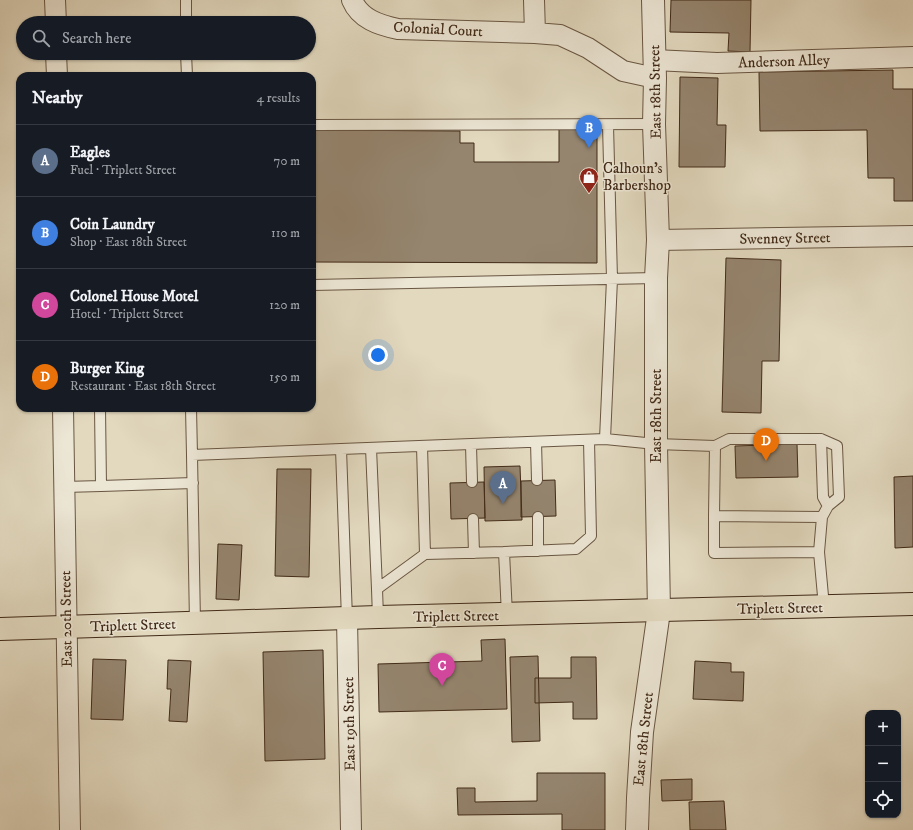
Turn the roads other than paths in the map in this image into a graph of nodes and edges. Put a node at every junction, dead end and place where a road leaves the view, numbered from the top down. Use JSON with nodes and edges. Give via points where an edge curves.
{"nodes":[{"id":1,"x":55,"y":0,"type":"edge"},
{"id":2,"x":186,"y":0,"type":"edge"},
{"id":3,"x":352,"y":0,"type":"edge"},
{"id":4,"x":534,"y":0,"type":"edge"},
{"id":5,"x":653,"y":0,"type":"edge"},
{"id":6,"x":56,"y":16,"type":"edge"},
{"id":7,"x":186,"y":16,"type":"edge"},
{"id":8,"x":535,"y":33,"type":"junction"},
{"id":9,"x":913,"y":56,"type":"edge"},
{"id":10,"x":56,"y":60,"type":"edge"},
{"id":11,"x":186,"y":60,"type":"edge"},
{"id":12,"x":655,"y":69,"type":"junction"},
{"id":13,"x":57,"y":72,"type":"edge"},
{"id":14,"x":187,"y":72,"type":"edge"},
{"id":15,"x":654,"y":124,"type":"junction"},
{"id":16,"x":316,"y":125,"type":"edge"},
{"id":17,"x":608,"y":125,"type":"junction"},
{"id":18,"x":913,"y":236,"type":"edge"},
{"id":19,"x":658,"y":240,"type":"junction"},
{"id":20,"x":656,"y":278,"type":"junction"},
{"id":21,"x":612,"y":279,"type":"junction"},
{"id":22,"x":316,"y":285,"type":"edge"},
{"id":23,"x":63,"y":412,"type":"edge"},
{"id":24,"x":100,"y":412,"type":"edge"},
{"id":25,"x":191,"y":412,"type":"edge"},
{"id":26,"x":605,"y":439,"type":"junction"},
{"id":27,"x":589,"y":440,"type":"junction"},
{"id":28,"x":821,"y":440,"type":"junction"},
{"id":29,"x":536,"y":442,"type":"junction"},
{"id":30,"x":656,"y":444,"type":"junction"},
{"id":31,"x":471,"y":445,"type":"junction"},
{"id":32,"x":422,"y":446,"type":"junction"},
{"id":33,"x":715,"y":446,"type":"junction"},
{"id":34,"x":371,"y":448,"type":"junction"},
{"id":35,"x":341,"y":449,"type":"junction"},
{"id":36,"x":192,"y":455,"type":"junction"},
{"id":37,"x":537,"y":480,"type":"dead end"},
{"id":38,"x":472,"y":482,"type":"dead end"},
{"id":39,"x":193,"y":483,"type":"junction"},
{"id":40,"x":101,"y":486,"type":"junction"},
{"id":41,"x":64,"y":487,"type":"junction"},
{"id":42,"x":828,"y":506,"type":"junction"},
{"id":43,"x":714,"y":516,"type":"junction"},
{"id":44,"x":538,"y":517,"type":"dead end"},
{"id":45,"x":822,"y":517,"type":"junction"},
{"id":46,"x":473,"y":519,"type":"dead end"},
{"id":47,"x":538,"y":550,"type":"junction"},
{"id":48,"x":504,"y":552,"type":"junction"},
{"id":49,"x":819,"y":552,"type":"junction"},
{"id":50,"x":474,"y":553,"type":"junction"},
{"id":51,"x":425,"y":554,"type":"junction"},
{"id":52,"x":377,"y":589,"type":"junction"},
{"id":53,"x":913,"y":604,"type":"edge"},
{"id":54,"x":824,"y":607,"type":"junction"},
{"id":55,"x":658,"y":611,"type":"junction"},
{"id":56,"x":507,"y":615,"type":"junction"},
{"id":57,"x":378,"y":617,"type":"junction"},
{"id":58,"x":347,"y":619,"type":"junction"},
{"id":59,"x":195,"y":623,"type":"junction"},
{"id":60,"x":67,"y":627,"type":"junction"},
{"id":61,"x":0,"y":629,"type":"edge"},
{"id":62,"x":70,"y":830,"type":"edge"},
{"id":63,"x":351,"y":830,"type":"edge"},
{"id":64,"x":637,"y":830,"type":"edge"}],
"edges":[{"from":1,"to":6,"type":"street"},
{"from":2,"to":7,"type":"lane"},
{"from":3,"to":8,"type":"street","name":"Colonial Court","via":[[363,16],[378,25],[398,29]]},
{"from":4,"to":8,"type":"street"},
{"from":5,"to":12,"type":"street","name":"East 18th Street"},
{"from":8,"to":12,"type":"street","name":"Colonial Court","via":[[560,35],[588,48],[623,71]]},
{"from":9,"to":12,"type":"street","name":"Anderson Alley","via":[[717,63]]},
{"from":10,"to":13,"type":"street"},
{"from":11,"to":14,"type":"lane"},
{"from":12,"to":15,"type":"street","name":"East 18th Street"},
{"from":15,"to":17,"type":"lane"},
{"from":15,"to":19,"type":"street","name":"East 18th Street"},
{"from":16,"to":17,"type":"lane"},
{"from":17,"to":21,"type":"lane"},
{"from":18,"to":19,"type":"street","name":"Swenney Street"},
{"from":19,"to":20,"type":"street","name":"East 18th Street"},
{"from":20,"to":21,"type":"lane"},
{"from":20,"to":30,"type":"street","name":"East 18th Street"},
{"from":21,"to":22,"type":"lane"},
{"from":21,"to":26,"type":"lane"},
{"from":23,"to":41,"type":"street","name":"East 20th Street"},
{"from":24,"to":40,"type":"lane"},
{"from":25,"to":36,"type":"lane"},
{"from":26,"to":27,"type":"lane"},
{"from":26,"to":30,"type":"lane"},
{"from":27,"to":29,"type":"lane"},
{"from":27,"to":47,"type":"lane","via":[[591,536],[576,549]]},
{"from":28,"to":33,"type":"lane","via":[[729,439]]},
{"from":28,"to":42,"type":"lane","via":[[823,497]]},
{"from":28,"to":42,"type":"lane","via":[[838,446],[839,496]]},
{"from":29,"to":31,"type":"lane"},
{"from":29,"to":37,"type":"lane"},
{"from":30,"to":33,"type":"lane"},
{"from":30,"to":55,"type":"street","name":"East 18th Street"},
{"from":31,"to":32,"type":"lane"},
{"from":31,"to":38,"type":"lane"},
{"from":32,"to":34,"type":"lane"},
{"from":32,"to":51,"type":"lane"},
{"from":33,"to":43,"type":"lane"},
{"from":34,"to":35,"type":"lane"},
{"from":34,"to":52,"type":"lane"},
{"from":35,"to":36,"type":"lane"},
{"from":35,"to":58,"type":"lane"},
{"from":36,"to":39,"type":"lane"},
{"from":39,"to":40,"type":"lane"},
{"from":39,"to":59,"type":"lane"},
{"from":40,"to":41,"type":"lane"},
{"from":41,"to":60,"type":"street","name":"East 20th Street"},
{"from":42,"to":45,"type":"lane"},
{"from":43,"to":45,"type":"lane"},
{"from":43,"to":49,"type":"lane","via":[[714,553]]},
{"from":44,"to":47,"type":"lane"},
{"from":45,"to":49,"type":"lane"},
{"from":46,"to":50,"type":"lane"},
{"from":47,"to":48,"type":"lane"},
{"from":48,"to":50,"type":"lane"},
{"from":48,"to":56,"type":"lane"},
{"from":49,"to":54,"type":"lane"},
{"from":50,"to":51,"type":"lane"},
{"from":51,"to":52,"type":"lane"},
{"from":52,"to":57,"type":"lane"},
{"from":53,"to":54,"type":"main road","name":"Triplett Street"},
{"from":54,"to":55,"type":"main road","name":"Triplett Street"},
{"from":55,"to":56,"type":"main road","name":"Triplett Street"},
{"from":55,"to":64,"type":"street","name":"East 18th Street","via":[[642,732]]},
{"from":56,"to":57,"type":"main road","name":"Triplett Street"},
{"from":57,"to":58,"type":"main road","name":"Triplett Street"},
{"from":58,"to":59,"type":"main road","name":"Triplett Street"},
{"from":58,"to":63,"type":"street","name":"East 19th Street"},
{"from":59,"to":60,"type":"main road","name":"Triplett Street"},
{"from":60,"to":61,"type":"main road","name":"Triplett Street"},
{"from":60,"to":62,"type":"street","name":"East 20th Street"}]}
